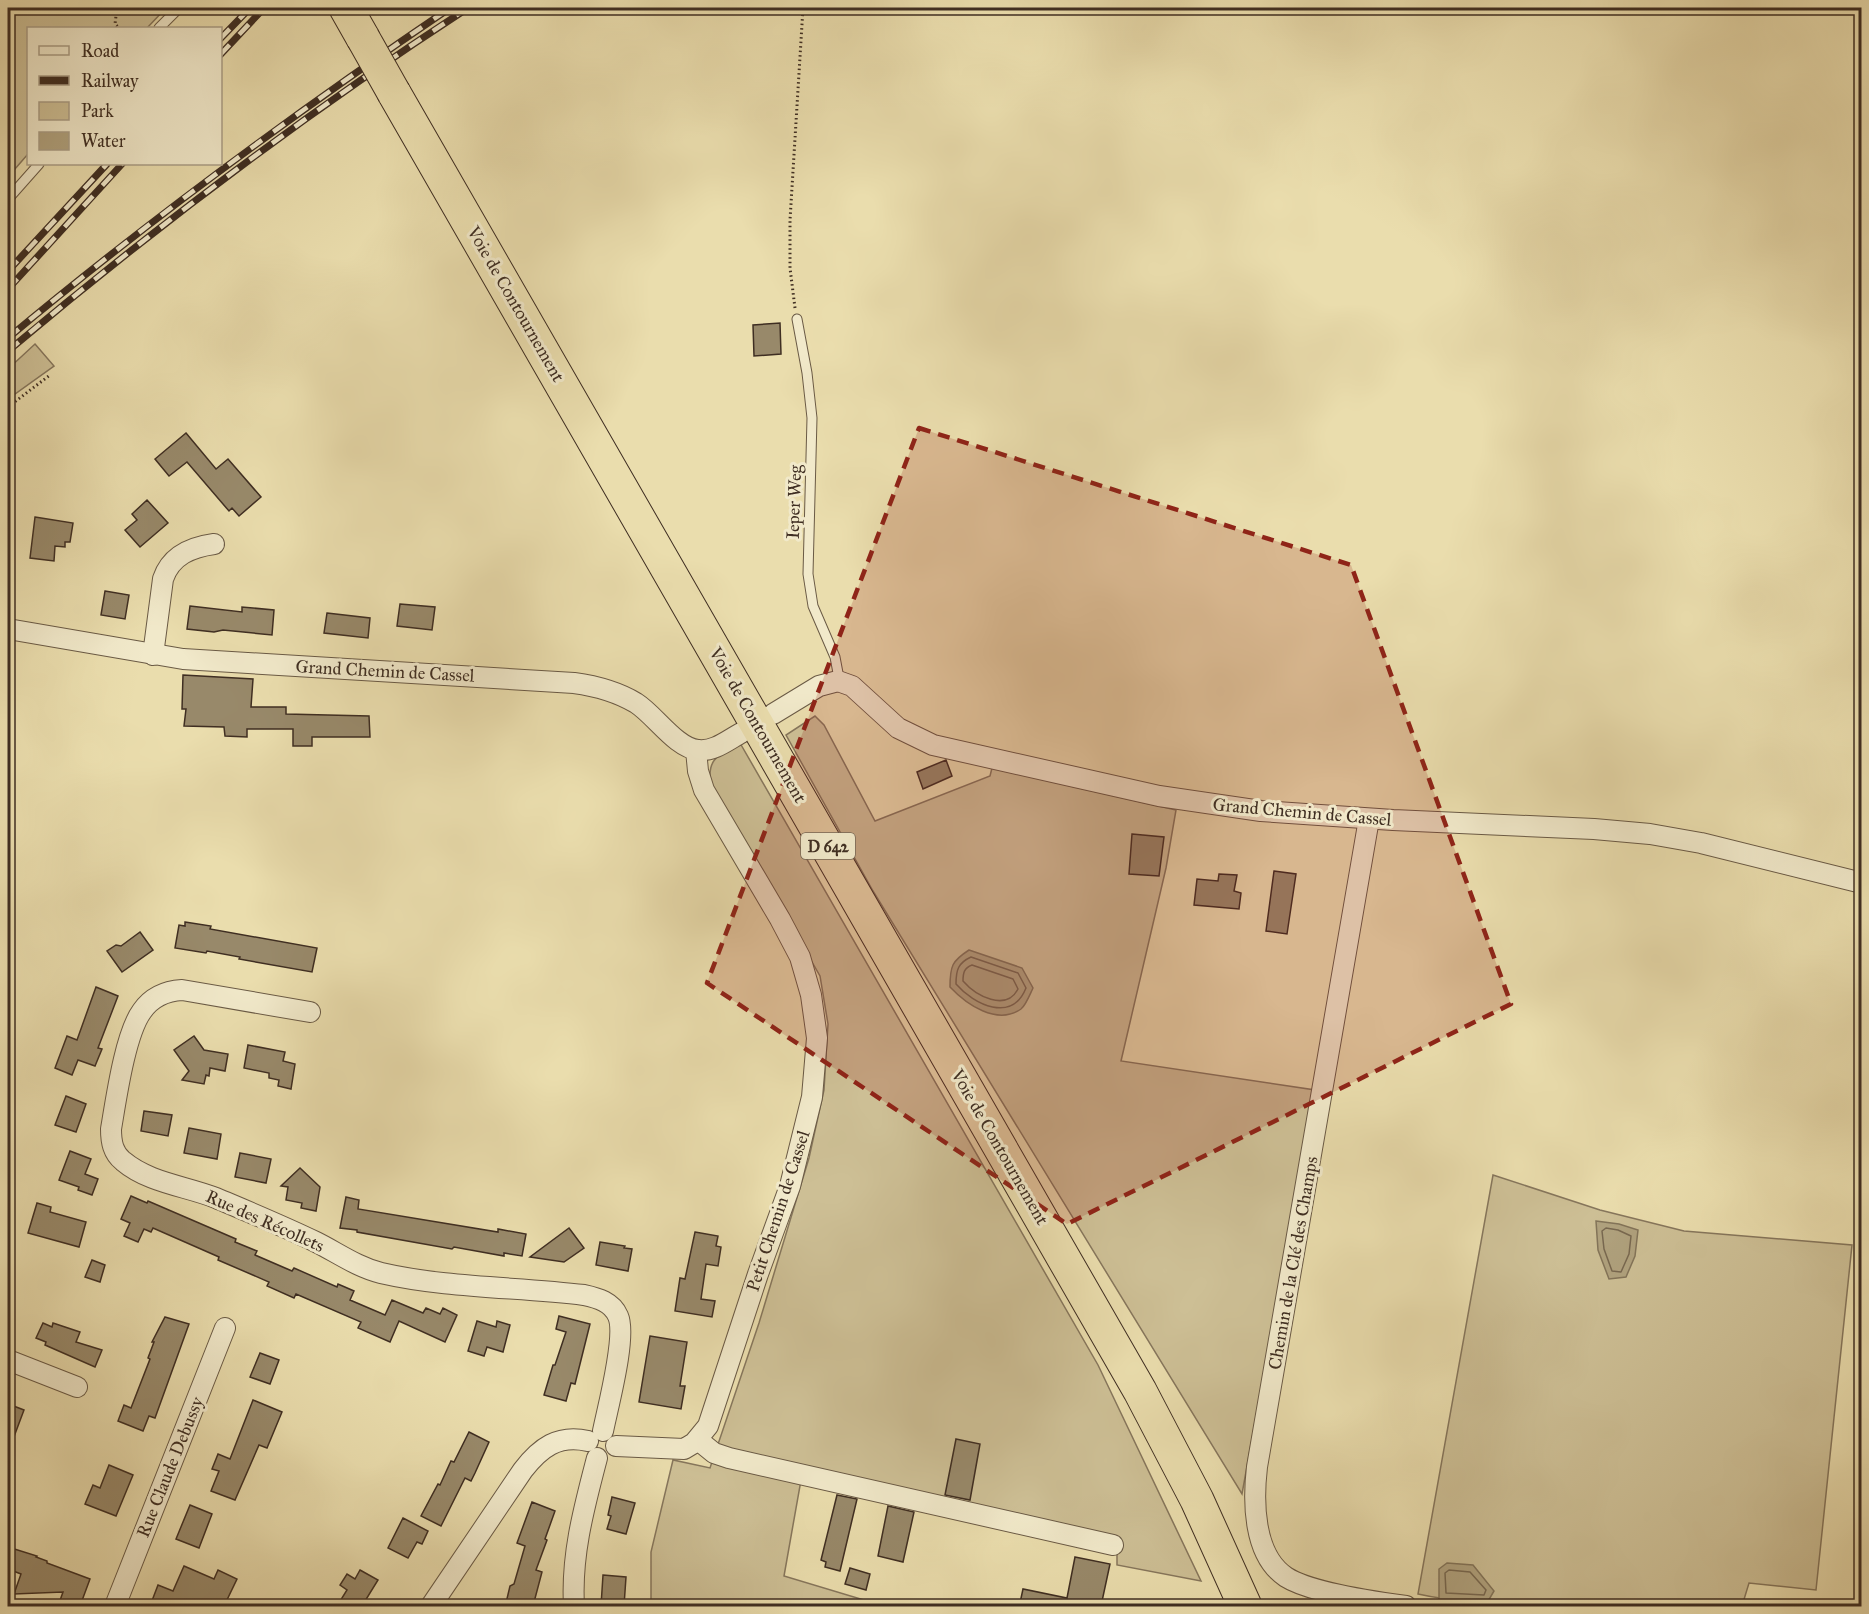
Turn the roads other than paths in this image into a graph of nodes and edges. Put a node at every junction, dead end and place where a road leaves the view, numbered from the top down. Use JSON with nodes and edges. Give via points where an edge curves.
{"nodes":[{"id":1,"x":179,"y":8,"type":"edge"},
{"id":2,"x":346,"y":8,"type":"edge"},
{"id":3,"x":160,"y":27,"type":"edge"},
{"id":4,"x":38,"y":165,"type":"edge"},
{"id":5,"x":8,"y":199,"type":"edge"},
{"id":6,"x":797,"y":320,"type":"road end"},
{"id":7,"x":214,"y":544,"type":"dead end"},
{"id":8,"x":8,"y":629,"type":"edge"},
{"id":9,"x":153,"y":655,"type":"junction"},
{"id":10,"x":838,"y":681,"type":"junction"},
{"id":11,"x":773,"y":714,"type":"dead end"},
{"id":12,"x":741,"y":733,"type":"dead end"},
{"id":13,"x":696,"y":750,"type":"junction"},
{"id":14,"x":1369,"y":819,"type":"junction"},
{"id":15,"x":1862,"y":883,"type":"edge"},
{"id":16,"x":310,"y":1012,"type":"dead end"},
{"id":17,"x":225,"y":1328,"type":"dead end"},
{"id":18,"x":8,"y":1360,"type":"edge"},
{"id":19,"x":77,"y":1387,"type":"dead end"},
{"id":20,"x":698,"y":1440,"type":"junction"},
{"id":21,"x":596,"y":1443,"type":"junction"},
{"id":22,"x":1113,"y":1545,"type":"dead end"},
{"id":23,"x":115,"y":1606,"type":"edge"},
{"id":24,"x":431,"y":1606,"type":"edge"},
{"id":25,"x":574,"y":1606,"type":"edge"},
{"id":26,"x":1245,"y":1606,"type":"edge"},
{"id":27,"x":1406,"y":1606,"type":"edge"}],
"edges":[{"from":1,"to":3,"type":"lane"},
{"from":2,"to":26,"type":"highway","name":"Voie de Contournement","number":"D 642","bridge":true,"via":[[1149,1409],[1197,1500]]},
{"from":4,"to":5,"type":"lane"},
{"from":6,"to":10,"type":"lane","name":"Ieper Weg","via":[[812,418],[808,574],[813,606],[835,657]]},
{"from":7,"to":9,"type":"street","via":[[190,548],[168,567]]},
{"from":8,"to":9,"type":"street","name":"Grand Chemin de Cassel"},
{"from":9,"to":13,"type":"street","name":"Grand Chemin de Cassel","via":[[219,663],[588,685],[636,703],[681,743]]},
{"from":10,"to":11,"type":"street","via":[[819,686]]},
{"from":10,"to":14,"type":"street","name":"Grand Chemin de Cassel","via":[[852,686],[898,728],[947,750],[1201,804]]},
{"from":12,"to":13,"type":"street","via":[[712,748]]},
{"from":13,"to":20,"type":"street","name":"Petit Chemin de Cassel","via":[[704,790],[800,957],[817,1038],[812,1097],[790,1186],[710,1421]]},
{"from":14,"to":15,"type":"street","name":"Grand Chemin de Cassel","via":[[1641,832]]},
{"from":14,"to":27,"type":"street","name":"Chemin de la Clé des Champs","via":[[1257,1467],[1254,1505],[1259,1534],[1274,1565],[1287,1578],[1316,1589]]},
{"from":16,"to":21,"type":"street","name":"Rue des Récollets","via":[[182,990],[150,1002],[138,1017],[123,1063],[111,1129],[117,1154],[146,1174],[216,1198],[369,1269],[406,1278],[574,1294],[608,1303],[618,1315],[621,1333]]},
{"from":17,"to":23,"type":"street","name":"Rue Claude Debussy"},
{"from":18,"to":19,"type":"street"},
{"from":20,"to":21,"type":"street","via":[[680,1449],[616,1446],[608,1457]]},
{"from":20,"to":22,"type":"street","via":[[714,1453],[729,1458]]},
{"from":21,"to":24,"type":"street","via":[[570,1438],[535,1455]]},
{"from":21,"to":25,"type":"street","via":[[577,1540]]}]}
